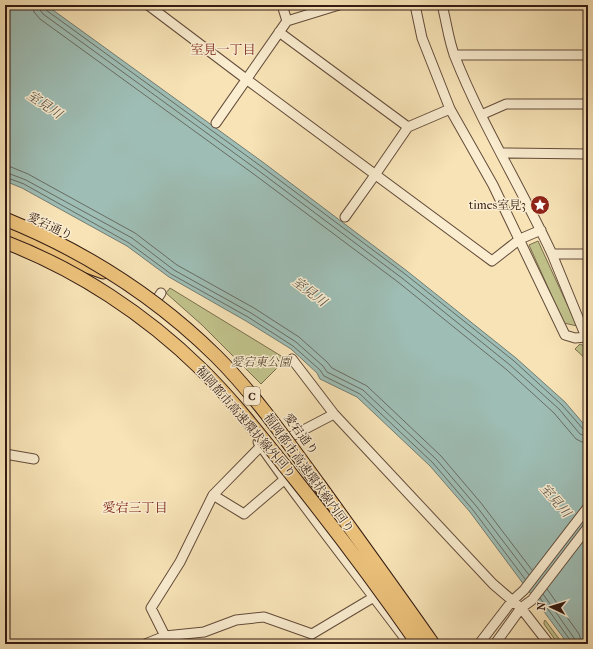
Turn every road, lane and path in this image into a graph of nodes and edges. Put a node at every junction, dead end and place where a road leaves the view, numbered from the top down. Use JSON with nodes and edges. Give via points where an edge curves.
{"nodes":[{"id":1,"x":148,"y":5,"type":"edge"},
{"id":2,"x":282,"y":5,"type":"edge"},
{"id":3,"x":339,"y":5,"type":"edge"},
{"id":4,"x":415,"y":5,"type":"edge"},
{"id":5,"x":443,"y":5,"type":"edge"},
{"id":6,"x":287,"y":21,"type":"junction"},
{"id":7,"x":279,"y":32,"type":"junction"},
{"id":8,"x":454,"y":55,"type":"junction"},
{"id":9,"x":588,"y":55,"type":"edge"},
{"id":10,"x":246,"y":79,"type":"junction"},
{"id":11,"x":588,"y":104,"type":"edge"},
{"id":12,"x":450,"y":110,"type":"junction"},
{"id":13,"x":481,"y":116,"type":"junction"},
{"id":14,"x":216,"y":123,"type":"dead end"},
{"id":15,"x":408,"y":127,"type":"junction"},
{"id":16,"x":501,"y":153,"type":"junction"},
{"id":17,"x":588,"y":154,"type":"edge"},
{"id":18,"x":375,"y":175,"type":"junction"},
{"id":19,"x":344,"y":217,"type":"dead end"},
{"id":20,"x":5,"y":219,"type":"edge"},
{"id":21,"x":5,"y":230,"type":"edge"},
{"id":22,"x":541,"y":230,"type":"junction"},
{"id":23,"x":520,"y":240,"type":"junction"},
{"id":24,"x":5,"y":241,"type":"edge"},
{"id":25,"x":552,"y":254,"type":"junction"},
{"id":26,"x":588,"y":254,"type":"edge"},
{"id":27,"x":116,"y":277,"type":"junction"},
{"id":28,"x":161,"y":293,"type":"dead end"},
{"id":29,"x":155,"y":302,"type":"junction"},
{"id":30,"x":587,"y":337,"type":"edge"},
{"id":31,"x":292,"y":359,"type":"dead end"},
{"id":32,"x":334,"y":414,"type":"junction"},
{"id":33,"x":290,"y":437,"type":"junction"},
{"id":34,"x":261,"y":446,"type":"junction"},
{"id":35,"x":5,"y":454,"type":"edge"},
{"id":36,"x":34,"y":458,"type":"dead end"},
{"id":37,"x":285,"y":479,"type":"junction"},
{"id":38,"x":213,"y":495,"type":"junction"},
{"id":39,"x":588,"y":507,"type":"edge"},
{"id":40,"x":588,"y":527,"type":"edge"},
{"id":41,"x":374,"y":597,"type":"junction"},
{"id":42,"x":512,"y":600,"type":"junction"},
{"id":43,"x":521,"y":608,"type":"junction"},
{"id":44,"x":164,"y":636,"type":"junction"},
{"id":45,"x":145,"y":644,"type":"edge"},
{"id":46,"x":410,"y":644,"type":"edge"},
{"id":47,"x":418,"y":644,"type":"edge"},
{"id":48,"x":434,"y":644,"type":"edge"},
{"id":49,"x":479,"y":644,"type":"edge"},
{"id":50,"x":495,"y":644,"type":"edge"},
{"id":51,"x":549,"y":644,"type":"edge"}],
"edges":[{"from":1,"to":10,"type":"street"},
{"from":2,"to":6,"type":"street"},
{"from":3,"to":6,"type":"street"},
{"from":4,"to":12,"type":"street","via":[[422,38]]},
{"from":5,"to":8,"type":"street"},
{"from":6,"to":7,"type":"street"},
{"from":7,"to":10,"type":"street"},
{"from":7,"to":15,"type":"street"},
{"from":8,"to":9,"type":"street"},
{"from":8,"to":13,"type":"street"},
{"from":10,"to":14,"type":"street"},
{"from":10,"to":18,"type":"street"},
{"from":11,"to":13,"type":"street","via":[[506,104]]},
{"from":12,"to":15,"type":"street"},
{"from":12,"to":23,"type":"street","via":[[493,185]]},
{"from":13,"to":16,"type":"street"},
{"from":15,"to":18,"type":"street"},
{"from":16,"to":17,"type":"street"},
{"from":16,"to":22,"type":"street"},
{"from":18,"to":19,"type":"street"},
{"from":18,"to":23,"type":"street","via":[[492,261]]},
{"from":20,"to":27,"type":"street","name":"愛宕通り","via":[[72,249]]},
{"from":20,"to":48,"type":"highway","name":"福岡都市高速環状線内回り","number":"C","bridge":true,"via":[[55,241],[116,276],[167,313],[215,356],[249,392],[285,438]]},
{"from":21,"to":27,"type":"highway","via":[[70,260]]},
{"from":22,"to":23,"type":"street"},
{"from":22,"to":25,"type":"street"},
{"from":23,"to":30,"type":"street","via":[[565,335],[575,338]]},
{"from":24,"to":34,"type":"street","via":[[106,292],[145,320],[209,379]]},
{"from":24,"to":47,"type":"highway","name":"福岡都市高速環状線外回り","number":"C","bridge":true,"via":[[72,273],[111,297],[170,340],[202,370],[262,437],[322,513]]},
{"from":25,"to":26,"type":"street"},
{"from":25,"to":30,"type":"street"},
{"from":27,"to":29,"type":"street","name":"愛宕通り"},
{"from":28,"to":29,"type":"street"},
{"from":29,"to":33,"type":"street","name":"愛宕通り","via":[[226,363]]},
{"from":31,"to":32,"type":"street"},
{"from":32,"to":33,"type":"street"},
{"from":32,"to":42,"type":"street","via":[[493,584]]},
{"from":33,"to":48,"type":"street","name":"愛宕通り","via":[[373,552]]},
{"from":34,"to":37,"type":"street"},
{"from":34,"to":38,"type":"street"},
{"from":35,"to":36,"type":"street"},
{"from":37,"to":38,"type":"street","via":[[244,514]]},
{"from":37,"to":41,"type":"street"},
{"from":38,"to":44,"type":"street","via":[[180,562],[151,608]]},
{"from":39,"to":42,"type":"street","via":[[524,590]]},
{"from":40,"to":43,"type":"street","via":[[532,600]]},
{"from":41,"to":44,"type":"street","via":[[312,634],[264,618],[236,620],[204,632]]},
{"from":41,"to":46,"type":"street"},
{"from":42,"to":43,"type":"street"},
{"from":42,"to":49,"type":"street"},
{"from":43,"to":50,"type":"street"},
{"from":43,"to":51,"type":"street"},
{"from":44,"to":45,"type":"street"}]}
